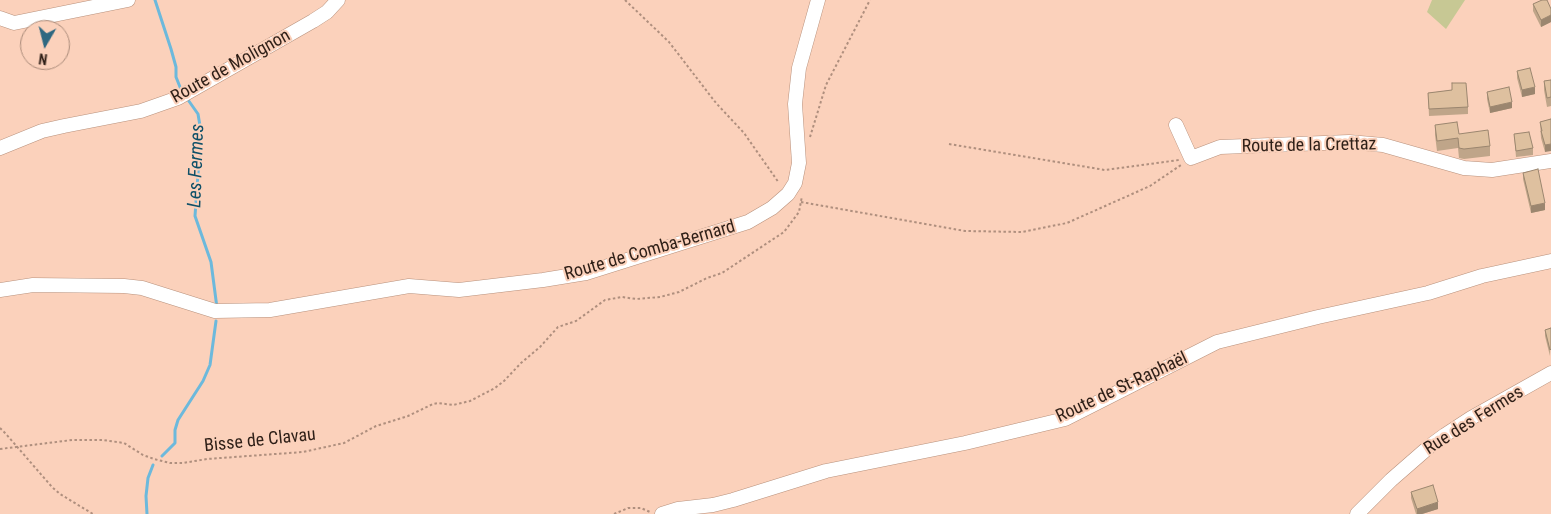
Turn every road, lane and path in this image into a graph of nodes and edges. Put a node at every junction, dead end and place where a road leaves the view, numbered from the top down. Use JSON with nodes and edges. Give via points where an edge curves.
{"nodes":[{"id":1,"x":128,"y":0,"type":"edge"},
{"id":2,"x":338,"y":0,"type":"edge"},
{"id":3,"x":625,"y":0,"type":"edge"},
{"id":4,"x":818,"y":0,"type":"edge"},
{"id":5,"x":870,"y":0,"type":"edge"},
{"id":6,"x":0,"y":18,"type":"edge"},
{"id":7,"x":1176,"y":125,"type":"dead end"},
{"id":8,"x":949,"y":144,"type":"dead end"},
{"id":9,"x":810,"y":145,"type":"dead end"},
{"id":10,"x":0,"y":148,"type":"edge"},
{"id":11,"x":1191,"y":158,"type":"junction"},
{"id":12,"x":1551,"y":161,"type":"edge"},
{"id":13,"x":795,"y":195,"type":"junction"},
{"id":14,"x":800,"y":202,"type":"junction"},
{"id":15,"x":1551,"y":261,"type":"edge"},
{"id":16,"x":0,"y":290,"type":"edge"},
{"id":17,"x":1551,"y":373,"type":"edge"},
{"id":18,"x":0,"y":428,"type":"edge"},
{"id":19,"x":18,"y":447,"type":"junction"},
{"id":20,"x":0,"y":449,"type":"edge"},
{"id":21,"x":93,"y":514,"type":"edge"},
{"id":22,"x":614,"y":514,"type":"edge"},
{"id":23,"x":655,"y":514,"type":"edge"},
{"id":24,"x":662,"y":514,"type":"edge"},
{"id":25,"x":1357,"y":514,"type":"edge"}],
"edges":[{"from":1,"to":6,"type":"street","via":[[14,22]]},
{"from":2,"to":10,"type":"street","name":"Route de Molignon","via":[[313,21],[184,95],[141,111],[42,131]]},
{"from":3,"to":13,"type":"path","via":[[669,42]]},
{"from":4,"to":13,"type":"street","via":[[800,68],[795,104],[798,163]]},
{"from":5,"to":9,"type":"path","via":[[826,85]]},
{"from":7,"to":11,"type":"street"},
{"from":8,"to":11,"type":"path","via":[[1105,170]]},
{"from":11,"to":12,"type":"street","name":"Route de la Crettaz","via":[[1220,148],[1349,142],[1383,145],[1464,168],[1492,170]]},
{"from":11,"to":14,"type":"path","via":[[1150,186],[1068,223],[1022,232],[965,231]]},
{"from":13,"to":14,"type":"path","name":"Bisse de Clavau"},
{"from":13,"to":16,"type":"street","name":"Route de Comba-Bernard","via":[[748,222],[586,273],[543,280],[459,290],[409,286],[270,310],[216,311],[142,288],[124,286],[33,285]]},
{"from":14,"to":19,"type":"path","name":"Bisse de Clavau","via":[[799,212],[784,232],[722,273],[660,297],[605,300],[576,321],[558,328],[494,388],[470,401],[453,405],[433,404],[376,426],[350,441],[303,452],[183,463],[154,459],[117,442],[72,440]]},
{"from":15,"to":24,"type":"street","name":"Route de St-Raphaël","via":[[1216,342],[1065,419],[826,471],[733,500]]},
{"from":17,"to":25,"type":"street","name":"Rue des Fermes","via":[[1441,438]]},
{"from":18,"to":19,"type":"path"},
{"from":19,"to":20,"type":"path","name":"Bisse de Clavau"},
{"from":19,"to":21,"type":"path","via":[[52,487]]},
{"from":22,"to":23,"type":"path","via":[[641,508]]}]}
